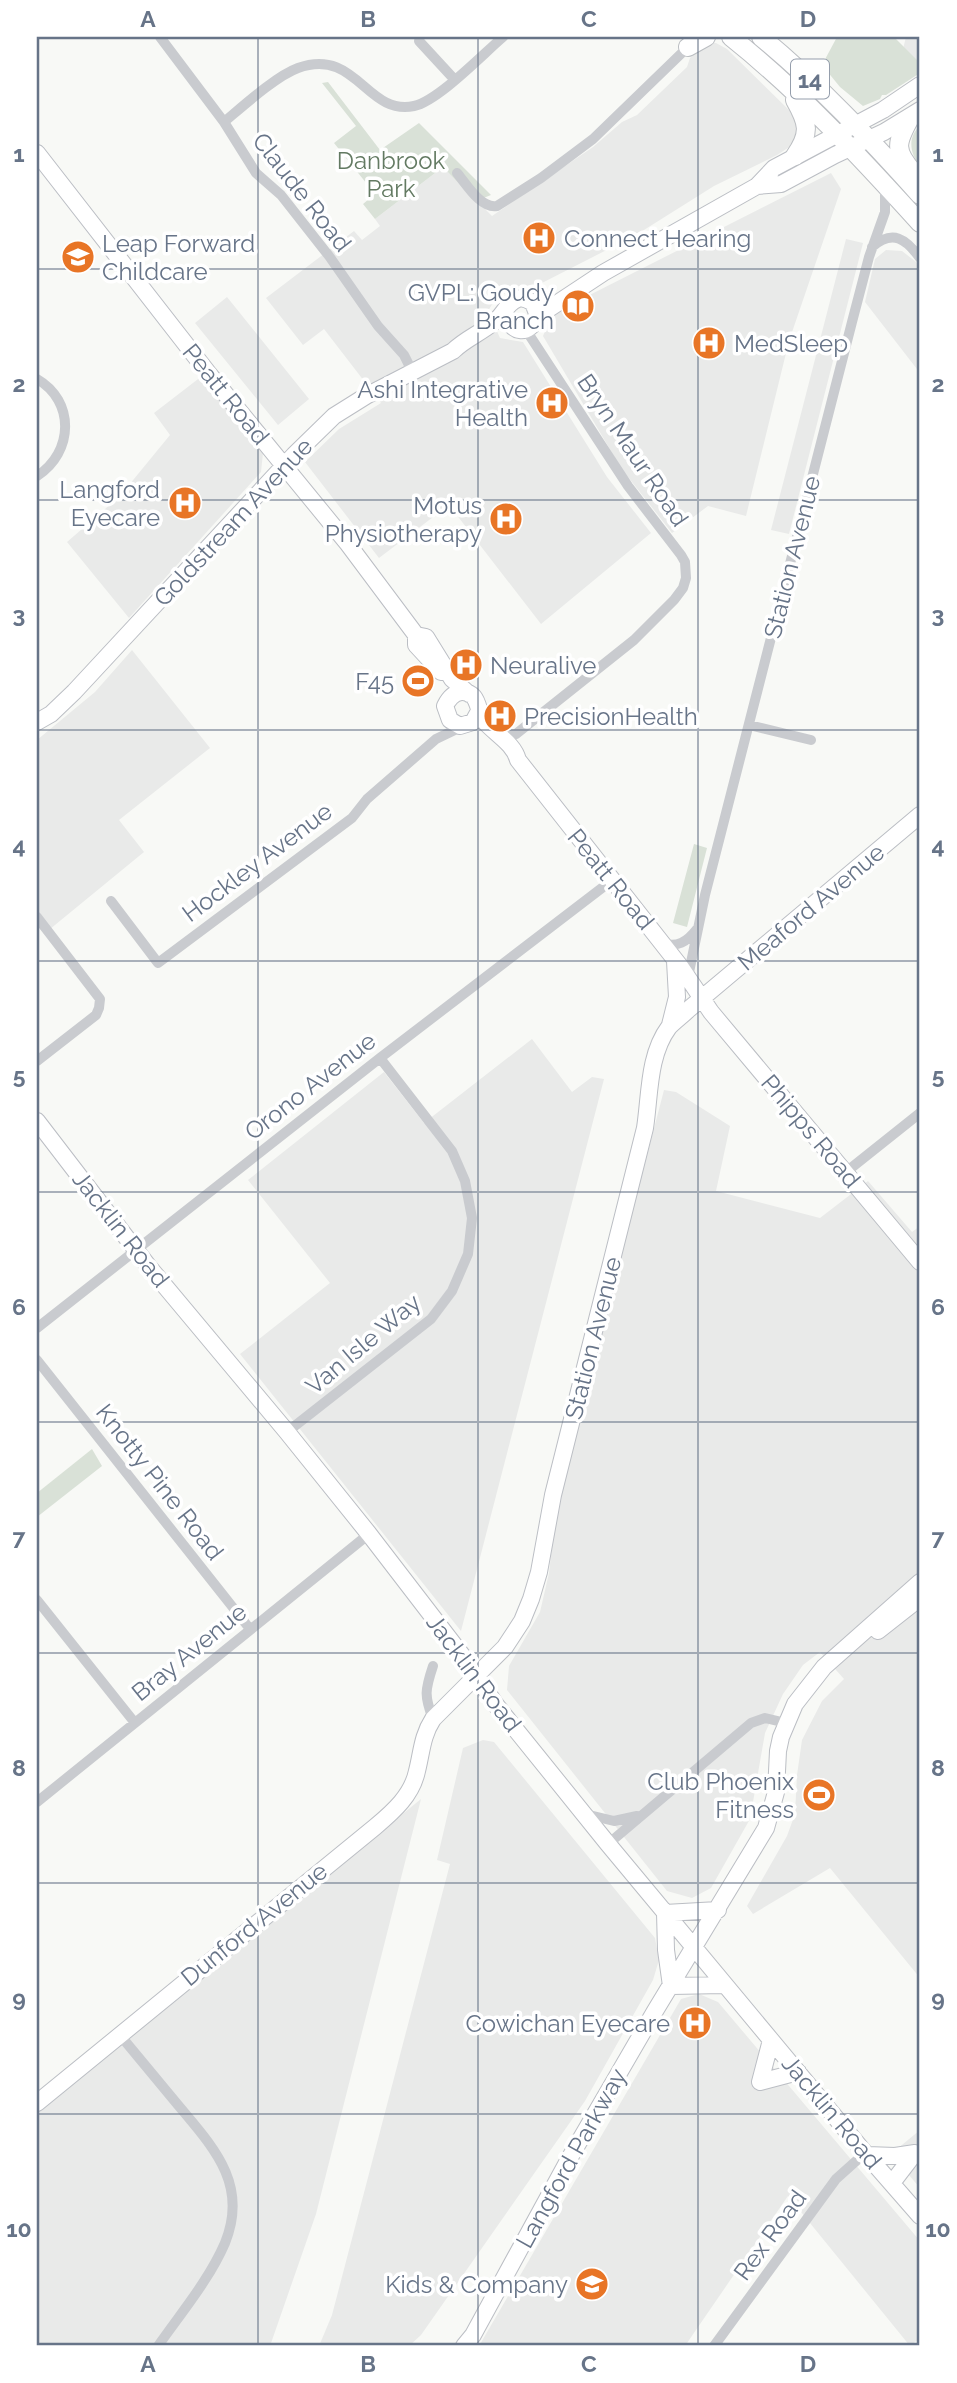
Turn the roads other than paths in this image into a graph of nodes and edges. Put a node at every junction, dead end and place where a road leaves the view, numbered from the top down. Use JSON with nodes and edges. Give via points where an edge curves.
{"nodes":[{"id":1,"x":160,"y":37,"type":"edge"},
{"id":2,"x":503,"y":37,"type":"edge"},
{"id":3,"x":706,"y":37,"type":"edge"},
{"id":4,"x":731,"y":37,"type":"edge"},
{"id":5,"x":761,"y":37,"type":"edge"},
{"id":6,"x":419,"y":41,"type":"dead end"},
{"id":7,"x":689,"y":42,"type":"edge"},
{"id":8,"x":454,"y":79,"type":"junction"},
{"id":9,"x":786,"y":85,"type":"junction"},
{"id":10,"x":920,"y":85,"type":"edge"},
{"id":11,"x":915,"y":114,"type":"edge"},
{"id":12,"x":224,"y":122,"type":"junction"},
{"id":13,"x":855,"y":124,"type":"junction"},
{"id":14,"x":837,"y":134,"type":"junction"},
{"id":15,"x":870,"y":139,"type":"junction"},
{"id":16,"x":851,"y":148,"type":"junction"},
{"id":17,"x":37,"y":153,"type":"edge"},
{"id":18,"x":795,"y":156,"type":"junction"},
{"id":19,"x":457,"y":173,"type":"dead end"},
{"id":20,"x":920,"y":180,"type":"edge"},
{"id":21,"x":886,"y":185,"type":"junction"},
{"id":22,"x":757,"y":186,"type":"junction"},
{"id":23,"x":920,"y":195,"type":"edge"},
{"id":24,"x":920,"y":223,"type":"edge"},
{"id":25,"x":872,"y":247,"type":"junction"},
{"id":26,"x":920,"y":258,"type":"edge"},
{"id":27,"x":525,"y":319,"type":"junction"},
{"id":28,"x":412,"y":371,"type":"junction"},
{"id":29,"x":37,"y":379,"type":"edge"},
{"id":30,"x":284,"y":466,"type":"junction"},
{"id":31,"x":37,"y":476,"type":"edge"},
{"id":32,"x":416,"y":635,"type":"junction"},
{"id":33,"x":469,"y":694,"type":"junction"},
{"id":34,"x":446,"y":708,"type":"junction"},
{"id":35,"x":479,"y":711,"type":"junction"},
{"id":36,"x":37,"y":722,"type":"edge"},
{"id":37,"x":749,"y":725,"type":"junction"},
{"id":38,"x":464,"y":726,"type":"junction"},
{"id":39,"x":436,"y":739,"type":"junction"},
{"id":40,"x":811,"y":740,"type":"dead end"},
{"id":41,"x":512,"y":745,"type":"junction"},
{"id":42,"x":920,"y":815,"type":"edge"},
{"id":43,"x":611,"y":880,"type":"junction"},
{"id":44,"x":111,"y":901,"type":"dead end"},
{"id":45,"x":37,"y":917,"type":"edge"},
{"id":46,"x":697,"y":929,"type":"junction"},
{"id":47,"x":662,"y":943,"type":"junction"},
{"id":48,"x":675,"y":960,"type":"junction"},
{"id":49,"x":688,"y":977,"type":"junction"},
{"id":50,"x":703,"y":998,"type":"junction"},
{"id":51,"x":669,"y":1028,"type":"junction"},
{"id":52,"x":380,"y":1058,"type":"junction"},
{"id":53,"x":37,"y":1061,"type":"edge"},
{"id":54,"x":920,"y":1112,"type":"edge"},
{"id":55,"x":37,"y":1121,"type":"edge"},
{"id":56,"x":846,"y":1172,"type":"junction"},
{"id":57,"x":137,"y":1250,"type":"junction"},
{"id":58,"x":920,"y":1262,"type":"edge"},
{"id":59,"x":37,"y":1328,"type":"edge"},
{"id":60,"x":37,"y":1360,"type":"edge"},
{"id":61,"x":287,"y":1432,"type":"junction"},
{"id":62,"x":369,"y":1534,"type":"junction"},
{"id":63,"x":920,"y":1582,"type":"edge"},
{"id":64,"x":920,"y":1598,"type":"edge"},
{"id":65,"x":38,"y":1605,"type":"edge"},
{"id":66,"x":250,"y":1629,"type":"junction"},
{"id":67,"x":851,"y":1645,"type":"junction"},
{"id":68,"x":433,"y":1666,"type":"dead end"},
{"id":69,"x":476,"y":1676,"type":"junction"},
{"id":70,"x":433,"y":1719,"type":"junction"},
{"id":71,"x":135,"y":1723,"type":"junction"},
{"id":72,"x":786,"y":1723,"type":"junction"},
{"id":73,"x":37,"y":1802,"type":"edge"},
{"id":74,"x":583,"y":1813,"type":"junction"},
{"id":75,"x":640,"y":1815,"type":"junction"},
{"id":76,"x":608,"y":1844,"type":"junction"},
{"id":77,"x":718,"y":1910,"type":"junction"},
{"id":78,"x":665,"y":1913,"type":"junction"},
{"id":79,"x":694,"y":1948,"type":"junction"},
{"id":80,"x":724,"y":1985,"type":"junction"},
{"id":81,"x":671,"y":1986,"type":"junction"},
{"id":82,"x":120,"y":2035,"type":"junction"},
{"id":83,"x":771,"y":2040,"type":"junction"},
{"id":84,"x":798,"y":2072,"type":"junction"},
{"id":85,"x":37,"y":2103,"type":"edge"},
{"id":86,"x":866,"y":2154,"type":"junction"},
{"id":87,"x":892,"y":2183,"type":"junction"},
{"id":88,"x":920,"y":2216,"type":"edge"},
{"id":89,"x":158,"y":2346,"type":"edge"},
{"id":90,"x":464,"y":2346,"type":"edge"},
{"id":91,"x":714,"y":2346,"type":"edge"}],
"edges":[{"from":1,"to":12,"type":"street","name":"Claude Road"},
{"from":2,"to":8,"type":"street"},
{"from":3,"to":7,"type":"main road"},
{"from":4,"to":9,"type":"main road","number":"14"},
{"from":5,"to":13,"type":"main road","number":"14"},
{"from":6,"to":8,"type":"street"},
{"from":7,"to":19,"type":"street","via":[[593,139],[498,206],[485,204]]},
{"from":8,"to":12,"type":"street","via":[[423,103],[394,106],[340,68],[304,66]]},
{"from":9,"to":14,"type":"main road","number":"14"},
{"from":9,"to":18,"type":"main road","via":[[806,119],[807,134]]},
{"from":10,"to":13,"type":"main road","name":"Goldstream Avenue"},
{"from":11,"to":15,"type":"main road","name":"Goldstream Avenue"},
{"from":11,"to":20,"type":"main road","via":[[900,135],[901,158]]},
{"from":12,"to":28,"type":"street","name":"Claude Road","via":[[256,173],[290,205]]},
{"from":13,"to":14,"type":"main road","name":"Goldstream Avenue"},
{"from":13,"to":15,"type":"main road","number":"14"},
{"from":14,"to":16,"type":"main road","number":"14"},
{"from":14,"to":18,"type":"main road","name":"Goldstream Avenue"},
{"from":15,"to":16,"type":"main road","name":"Goldstream Avenue"},
{"from":15,"to":23,"type":"main road","number":"14"},
{"from":16,"to":21,"type":"main road","number":"14"},
{"from":16,"to":22,"type":"main road","name":"Goldstream Avenue","via":[[781,184]]},
{"from":17,"to":30,"type":"main road","name":"Peatt Road"},
{"from":18,"to":22,"type":"main road","name":"Goldstream Avenue","via":[[774,168]]},
{"from":21,"to":24,"type":"main road","number":"14"},
{"from":21,"to":25,"type":"street","name":"Station Avenue","via":[[885,212]]},
{"from":22,"to":27,"type":"main road","name":"Goldstream Avenue"},
{"from":25,"to":26,"type":"street","via":[[894,237],[906,242]]},
{"from":25,"to":37,"type":"street","name":"Station Avenue"},
{"from":27,"to":28,"type":"main road","name":"Goldstream Avenue"},
{"from":27,"to":41,"type":"street","name":"Bryn Maur Road","via":[[615,468],[681,555],[686,578],[677,596],[639,636]]},
{"from":28,"to":30,"type":"main road","name":"Goldstream Avenue","via":[[334,416]]},
{"from":29,"to":31,"type":"street","via":[[60,400],[65,438],[57,457]]},
{"from":30,"to":32,"type":"main road","name":"Peatt Road"},
{"from":30,"to":36,"type":"main road","name":"Goldstream Avenue","via":[[74,692]]},
{"from":32,"to":33,"type":"main road","name":"Peatt Road","via":[[426,637],[452,679]]},
{"from":32,"to":34,"type":"main road","name":"Peatt Road","via":[[416,645],[443,677]]},
{"from":33,"to":34,"type":"main road","via":[[457,693]]},
{"from":33,"to":35,"type":"main road","name":"Peatt Road","via":[[478,702]]},
{"from":34,"to":38,"type":"main road","name":"Peatt Road","via":[[451,722]]},
{"from":34,"to":39,"type":"street","name":"Hockley Avenue"},
{"from":35,"to":38,"type":"main road","via":[[477,718]]},
{"from":35,"to":41,"type":"main road","name":"Peatt Road"},
{"from":37,"to":40,"type":"street"},
{"from":37,"to":46,"type":"street","name":"Station Avenue"},
{"from":38,"to":39,"type":"street","name":"Hockley Avenue"},
{"from":38,"to":41,"type":"main road","name":"Peatt Road","via":[[487,733],[510,756]]},
{"from":39,"to":44,"type":"street","name":"Hockley Avenue","via":[[367,799],[352,818],[158,963]]},
{"from":41,"to":43,"type":"main road","name":"Peatt Road"},
{"from":42,"to":50,"type":"main road","name":"Meaford Avenue"},
{"from":43,"to":47,"type":"main road","name":"Peatt Road"},
{"from":43,"to":52,"type":"street","name":"Orono Avenue"},
{"from":45,"to":53,"type":"street","via":[[100,999],[96,1016]]},
{"from":46,"to":47,"type":"street","via":[[684,942]]},
{"from":46,"to":49,"type":"street","name":"Station Avenue"},
{"from":47,"to":48,"type":"main road","name":"Peatt Road"},
{"from":48,"to":49,"type":"main road","name":"Peatt Road"},
{"from":48,"to":51,"type":"main road","via":[[677,997]]},
{"from":49,"to":50,"type":"main road","name":"Peatt Road"},
{"from":50,"to":51,"type":"main road","name":"Station Avenue"},
{"from":50,"to":56,"type":"main road","name":"Phipps Road"},
{"from":51,"to":69,"type":"main road","name":"Station Avenue","via":[[655,1060],[645,1128],[553,1494],[536,1585],[522,1621],[505,1647]]},
{"from":52,"to":57,"type":"street","name":"Orono Avenue"},
{"from":52,"to":61,"type":"street","name":"Van Isle Way","via":[[452,1151],[465,1181],[472,1218],[468,1254],[452,1292],[431,1318]]},
{"from":54,"to":56,"type":"street"},
{"from":55,"to":57,"type":"main road","name":"Jacklin Road"},
{"from":56,"to":58,"type":"main road","name":"Phipps Road"},
{"from":57,"to":59,"type":"street","name":"Orono Avenue"},
{"from":57,"to":61,"type":"main road","name":"Jacklin Road"},
{"from":60,"to":66,"type":"street","name":"Knotty Pine Road"},
{"from":61,"to":62,"type":"main road","name":"Jacklin Road"},
{"from":62,"to":66,"type":"street","name":"Bray Avenue"},
{"from":62,"to":69,"type":"main road","name":"Jacklin Road"},
{"from":63,"to":67,"type":"main road","name":"Langford Parkway"},
{"from":64,"to":67,"type":"main road","name":"Langford Parkway","via":[[866,1640]]},
{"from":65,"to":71,"type":"street"},
{"from":66,"to":71,"type":"street","name":"Bray Avenue"},
{"from":67,"to":72,"type":"main road","name":"Langford Parkway","via":[[808,1685]]},
{"from":68,"to":70,"type":"street","via":[[425,1699]]},
{"from":69,"to":70,"type":"main road","name":"Dunford Avenue"},
{"from":69,"to":74,"type":"main road","name":"Jacklin Road"},
{"from":70,"to":82,"type":"main road","name":"Dunford Avenue","via":[[422,1739],[411,1788],[398,1806]]},
{"from":71,"to":73,"type":"street","name":"Bray Avenue"},
{"from":72,"to":75,"type":"street","via":[[765,1718],[751,1723]]},
{"from":72,"to":77,"type":"main road","name":"Langford Parkway","via":[[766,1828]]},
{"from":74,"to":75,"type":"street","via":[[614,1821]]},
{"from":74,"to":76,"type":"main road","name":"Jacklin Road"},
{"from":75,"to":76,"type":"street"},
{"from":76,"to":78,"type":"main road","name":"Jacklin Road"},
{"from":77,"to":78,"type":"main road"},
{"from":77,"to":79,"type":"main road","name":"Langford Parkway"},
{"from":78,"to":79,"type":"main road","name":"Jacklin Road"},
{"from":78,"to":81,"type":"main road"},
{"from":79,"to":80,"type":"main road","name":"Jacklin Road"},
{"from":79,"to":81,"type":"main road","name":"Langford Parkway"},
{"from":80,"to":81,"type":"main road"},
{"from":80,"to":83,"type":"main road","name":"Jacklin Road"},
{"from":81,"to":90,"type":"main road","name":"Langford Parkway"},
{"from":82,"to":85,"type":"main road","name":"Dunford Avenue"},
{"from":82,"to":89,"type":"street","via":[[218,2152],[230,2185],[233,2213],[225,2241],[210,2272]]},
{"from":83,"to":84,"type":"main road","name":"Jacklin Road"},
{"from":83,"to":84,"type":"main road","via":[[760,2082]]},
{"from":84,"to":86,"type":"main road","name":"Jacklin Road"},
{"from":86,"to":87,"type":"main road","name":"Jacklin Road"},
{"from":86,"to":87,"type":"main road","via":[[915,2153]]},
{"from":86,"to":91,"type":"street","name":"Rex Road","via":[[836,2179]]},
{"from":87,"to":88,"type":"main road","name":"Jacklin Road"}]}
